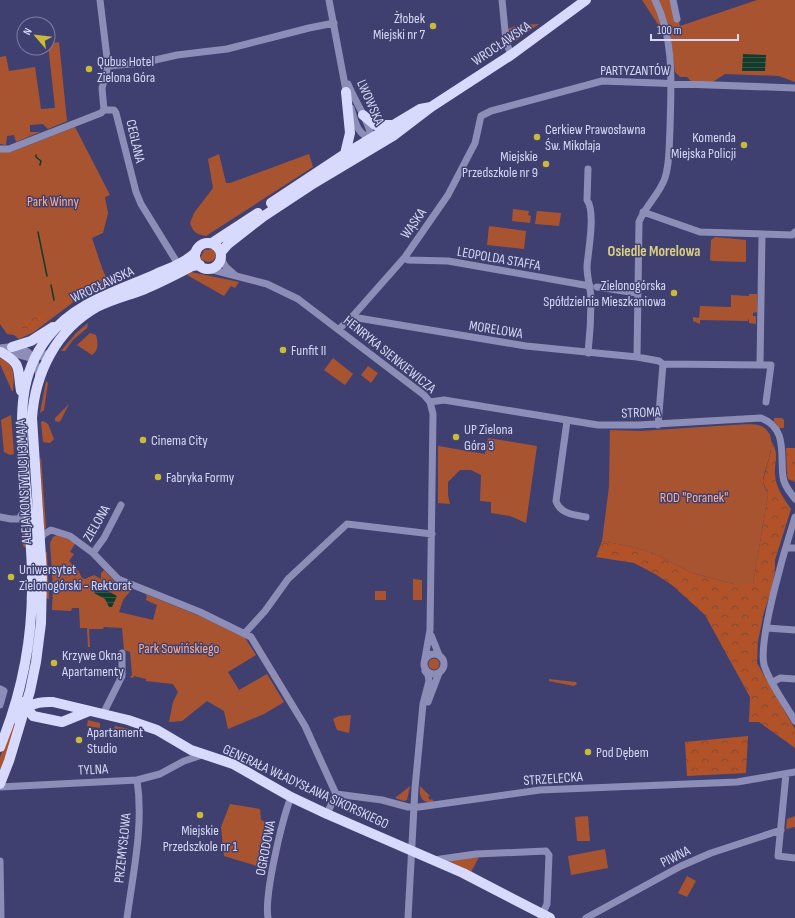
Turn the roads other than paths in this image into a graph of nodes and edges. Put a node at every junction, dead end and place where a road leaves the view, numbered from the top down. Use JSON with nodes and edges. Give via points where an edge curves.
{"nodes":[{"id":1,"x":100,"y":0,"type":"edge"},
{"id":2,"x":329,"y":0,"type":"edge"},
{"id":3,"x":502,"y":0,"type":"edge"},
{"id":4,"x":586,"y":0,"type":"edge"},
{"id":5,"x":655,"y":0,"type":"edge"},
{"id":6,"x":673,"y":0,"type":"edge"},
{"id":7,"x":678,"y":19,"type":"dead end"},
{"id":8,"x":334,"y":23,"type":"junction"},
{"id":9,"x":511,"y":54,"type":"junction"},
{"id":10,"x":108,"y":66,"type":"junction"},
{"id":11,"x":343,"y":70,"type":"junction"},
{"id":12,"x":671,"y":83,"type":"junction"},
{"id":13,"x":795,"y":88,"type":"edge"},
{"id":14,"x":346,"y":92,"type":"junction"},
{"id":15,"x":431,"y":107,"type":"junction"},
{"id":16,"x":104,"y":110,"type":"junction"},
{"id":17,"x":363,"y":115,"type":"junction"},
{"id":18,"x":481,"y":116,"type":"joint"},
{"id":19,"x":394,"y":124,"type":"junction"},
{"id":20,"x":393,"y":136,"type":"junction"},
{"id":21,"x":371,"y":139,"type":"junction"},
{"id":22,"x":0,"y":149,"type":"edge"},
{"id":23,"x":368,"y":152,"type":"junction"},
{"id":24,"x":345,"y":154,"type":"junction"},
{"id":25,"x":588,"y":169,"type":"dead end"},
{"id":26,"x":643,"y":212,"type":"junction"},
{"id":27,"x":795,"y":232,"type":"edge"},
{"id":28,"x":762,"y":235,"type":"junction"},
{"id":29,"x":212,"y":243,"type":"junction"},
{"id":30,"x":196,"y":252,"type":"junction"},
{"id":31,"x":221,"y":255,"type":"junction"},
{"id":32,"x":405,"y":258,"type":"junction"},
{"id":33,"x":178,"y":264,"type":"junction"},
{"id":34,"x":200,"y":265,"type":"junction"},
{"id":35,"x":210,"y":269,"type":"junction"},
{"id":36,"x":238,"y":278,"type":"junction"},
{"id":37,"x":593,"y":286,"type":"junction"},
{"id":38,"x":637,"y":293,"type":"junction"},
{"id":39,"x":352,"y":317,"type":"junction"},
{"id":40,"x":66,"y":318,"type":"junction"},
{"id":41,"x":339,"y":329,"type":"junction"},
{"id":42,"x":12,"y":347,"type":"junction"},
{"id":43,"x":0,"y":351,"type":"edge"},
{"id":44,"x":51,"y":352,"type":"junction"},
{"id":45,"x":588,"y":353,"type":"junction"},
{"id":46,"x":637,"y":357,"type":"junction"},
{"id":47,"x":34,"y":358,"type":"junction"},
{"id":48,"x":663,"y":364,"type":"junction"},
{"id":49,"x":760,"y":365,"type":"junction"},
{"id":50,"x":44,"y":366,"type":"joint"},
{"id":51,"x":39,"y":378,"type":"junction"},
{"id":52,"x":22,"y":398,"type":"junction"},
{"id":53,"x":430,"y":402,"type":"junction"},
{"id":54,"x":766,"y":402,"type":"dead end"},
{"id":55,"x":567,"y":421,"type":"junction"},
{"id":56,"x":658,"y":425,"type":"junction"},
{"id":57,"x":785,"y":484,"type":"junction"},
{"id":58,"x":795,"y":488,"type":"edge"},
{"id":59,"x":795,"y":499,"type":"edge"},
{"id":60,"x":27,"y":505,"type":"junction"},
{"id":61,"x":121,"y":505,"type":"dead end"},
{"id":62,"x":0,"y":516,"type":"edge"},
{"id":63,"x":795,"y":516,"type":"edge"},
{"id":64,"x":586,"y":517,"type":"dead end"},
{"id":65,"x":432,"y":534,"type":"junction"},
{"id":66,"x":40,"y":539,"type":"junction"},
{"id":67,"x":786,"y":548,"type":"junction"},
{"id":68,"x":795,"y":548,"type":"edge"},
{"id":69,"x":93,"y":553,"type":"junction"},
{"id":70,"x":31,"y":603,"type":"junction"},
{"id":71,"x":43,"y":603,"type":"junction"},
{"id":72,"x":767,"y":628,"type":"junction"},
{"id":73,"x":430,"y":630,"type":"junction"},
{"id":74,"x":795,"y":630,"type":"edge"},
{"id":75,"x":245,"y":633,"type":"junction"},
{"id":76,"x":122,"y":653,"type":"dead end"},
{"id":77,"x":439,"y":655,"type":"junction"},
{"id":78,"x":425,"y":658,"type":"junction"},
{"id":79,"x":426,"y":671,"type":"junction"},
{"id":80,"x":440,"y":672,"type":"junction"},
{"id":81,"x":795,"y":679,"type":"edge"},
{"id":82,"x":33,"y":681,"type":"junction"},
{"id":83,"x":773,"y":682,"type":"junction"},
{"id":84,"x":0,"y":689,"type":"edge"},
{"id":85,"x":19,"y":691,"type":"junction"},
{"id":86,"x":53,"y":702,"type":"junction"},
{"id":87,"x":0,"y":705,"type":"edge"},
{"id":88,"x":26,"y":707,"type":"junction"},
{"id":89,"x":89,"y":711,"type":"junction"},
{"id":90,"x":103,"y":714,"type":"junction"},
{"id":91,"x":33,"y":716,"type":"junction"},
{"id":92,"x":423,"y":718,"type":"junction"},
{"id":93,"x":795,"y":721,"type":"edge"},
{"id":94,"x":16,"y":722,"type":"junction"},
{"id":95,"x":0,"y":747,"type":"edge"},
{"id":96,"x":189,"y":748,"type":"junction"},
{"id":97,"x":203,"y":754,"type":"junction"},
{"id":98,"x":184,"y":761,"type":"junction"},
{"id":99,"x":795,"y":772,"type":"edge"},
{"id":100,"x":786,"y":774,"type":"junction"},
{"id":101,"x":137,"y":780,"type":"junction"},
{"id":102,"x":0,"y":784,"type":"edge"},
{"id":103,"x":0,"y":787,"type":"edge"},
{"id":104,"x":336,"y":794,"type":"junction"},
{"id":105,"x":291,"y":797,"type":"junction"},
{"id":106,"x":413,"y":808,"type":"junction"},
{"id":107,"x":327,"y":814,"type":"junction"},
{"id":108,"x":781,"y":830,"type":"junction"},
{"id":109,"x":411,"y":849,"type":"junction"},
{"id":110,"x":795,"y":858,"type":"edge"},
{"id":111,"x":434,"y":860,"type":"junction"},
{"id":112,"x":0,"y":861,"type":"edge"},
{"id":113,"x":267,"y":904,"type":"junction"},
{"id":114,"x":544,"y":917,"type":"edge"},
{"id":115,"x":1,"y":918,"type":"edge"},
{"id":116,"x":127,"y":918,"type":"edge"},
{"id":117,"x":263,"y":918,"type":"edge"},
{"id":118,"x":268,"y":918,"type":"edge"},
{"id":119,"x":408,"y":918,"type":"edge"},
{"id":120,"x":586,"y":918,"type":"edge"}],
"edges":[{"from":1,"to":10,"type":"street"},
{"from":2,"to":8,"type":"street","name":"LWOWSKA"},
{"from":3,"to":9,"type":"street","via":[[506,41]]},
{"from":4,"to":9,"type":"main road","name":"WROCŁAWSKA"},
{"from":5,"to":12,"type":"street","via":[[664,22]]},
{"from":6,"to":7,"type":"street"},
{"from":8,"to":10,"type":"street","via":[[227,49]]},
{"from":8,"to":11,"type":"street","name":"LWOWSKA"},
{"from":9,"to":15,"type":"main road","name":"WROCŁAWSKA"},
{"from":10,"to":16,"type":"street","via":[[102,88]]},
{"from":11,"to":14,"type":"street","name":"LWOWSKA"},
{"from":11,"to":17,"type":"street","name":"LWOWSKA"},
{"from":12,"to":13,"type":"street","name":"PARTYZANTÓW"},
{"from":12,"to":18,"type":"street","name":"PARTYZANTÓW","via":[[602,81],[491,111]]},
{"from":12,"to":26,"type":"street","via":[[669,159],[666,176],[660,190]]},
{"from":14,"to":21,"type":"street","name":"LWOWSKA","via":[[357,129]]},
{"from":14,"to":24,"type":"main road","via":[[350,133]]},
{"from":15,"to":19,"type":"main road","name":"WROCŁAWSKA","via":[[420,109]]},
{"from":15,"to":20,"type":"main road","name":"WROCŁAWSKA"},
{"from":16,"to":22,"type":"street","via":[[45,136],[9,149]]},
{"from":16,"to":33,"type":"street","name":"CEGLANA","via":[[114,110],[116,113],[136,192]]},
{"from":17,"to":19,"type":"main road","via":[[379,126]]},
{"from":17,"to":21,"type":"street","name":"LWOWSKA"},
{"from":18,"to":32,"type":"street","name":"WĄSKA","via":[[479,131],[468,159],[448,195]]},
{"from":19,"to":21,"type":"main road","name":"WROCŁAWSKA"},
{"from":20,"to":21,"type":"street","name":"WROCŁAWSKA"},
{"from":20,"to":23,"type":"main road","name":"WROCŁAWSKA"},
{"from":21,"to":23,"type":"street"},
{"from":21,"to":24,"type":"main road","name":"WROCŁAWSKA"},
{"from":23,"to":31,"type":"main road","name":"WROCŁAWSKA","via":[[328,174],[273,210],[228,244]]},
{"from":24,"to":29,"type":"main road","name":"WROCŁAWSKA"},
{"from":25,"to":37,"type":"street","via":[[587,200],[591,215],[587,268]]},
{"from":26,"to":28,"type":"street","via":[[700,232]]},
{"from":26,"to":38,"type":"street","via":[[639,222]]},
{"from":27,"to":28,"type":"street","via":[[792,235]]},
{"from":28,"to":49,"type":"street"},
{"from":29,"to":30,"type":"main road","via":[[202,244]]},
{"from":29,"to":31,"type":"main road"},
{"from":30,"to":33,"type":"main road","name":"WROCŁAWSKA"},
{"from":30,"to":34,"type":"main road","via":[[196,260]]},
{"from":31,"to":35,"type":"main road","via":[[217,266]]},
{"from":31,"to":36,"type":"street","via":[[228,269]]},
{"from":32,"to":37,"type":"street","name":"LEOPOLDA STAFFA","via":[[510,271]]},
{"from":32,"to":39,"type":"street","name":"WĄSKA"},
{"from":33,"to":40,"type":"main road","name":"WROCŁAWSKA","via":[[84,305]]},
{"from":34,"to":35,"type":"main road"},
{"from":34,"to":44,"type":"main road","name":"WROCŁAWSKA","via":[[192,266],[146,289],[106,303],[88,313],[70,328]]},
{"from":35,"to":36,"type":"street","name":"HENRYKA SIENKIEWICZA"},
{"from":36,"to":41,"type":"street","name":"HENRYKA SIENKIEWICZA","via":[[279,288]]},
{"from":37,"to":38,"type":"street","name":"LEOPOLDA STAFFA"},
{"from":37,"to":45,"type":"street"},
{"from":38,"to":46,"type":"street"},
{"from":39,"to":41,"type":"street","name":"WĄSKA"},
{"from":39,"to":45,"type":"street","name":"MORELOWA","via":[[526,346]]},
{"from":40,"to":42,"type":"main road","via":[[31,341]]},
{"from":40,"to":47,"type":"main road","name":"WROCŁAWSKA","via":[[48,336]]},
{"from":41,"to":53,"type":"street","name":"HENRYKA SIENKIEWICZA"},
{"from":42,"to":43,"type":"street"},
{"from":42,"to":47,"type":"street","via":[[23,349]]},
{"from":43,"to":47,"type":"street","via":[[23,358]]},
{"from":43,"to":52,"type":"main road","via":[[11,358],[18,367]]},
{"from":44,"to":47,"type":"street"},
{"from":44,"to":50,"type":"main road","name":"WROCŁAWSKA"},
{"from":45,"to":46,"type":"street","name":"MORELOWA"},
{"from":46,"to":48,"type":"street","name":"MORELOWA"},
{"from":47,"to":51,"type":"street"},
{"from":47,"to":52,"type":"main road","name":"ALEJA KONSTYTUCJI 3 MAJA"},
{"from":48,"to":49,"type":"street","name":"MORELOWA"},
{"from":48,"to":56,"type":"street"},
{"from":49,"to":54,"type":"street","via":[[770,366]]},
{"from":50,"to":51,"type":"main road","name":"ALEJA KONSTYTUCJI 3 MAJA"},
{"from":51,"to":66,"type":"main road","name":"ALEJA KONSTYTUCJI 3 MAJA","via":[[32,418]]},
{"from":52,"to":60,"type":"main road","name":"ALEJA KONSTYTUCJI 3 MAJA","via":[[21,421]]},
{"from":53,"to":55,"type":"street","name":"STROMA","via":[[444,400]]},
{"from":53,"to":65,"type":"street","name":"HENRYKA SIENKIEWICZA","via":[[433,414]]},
{"from":55,"to":56,"type":"street","name":"STROMA","via":[[611,426]]},
{"from":55,"to":64,"type":"street","via":[[556,501],[566,512]]},
{"from":56,"to":57,"type":"street","name":"STROMA","via":[[766,420],[773,425],[782,442]]},
{"from":57,"to":58,"type":"street"},
{"from":57,"to":59,"type":"street","name":"STROMA"},
{"from":60,"to":62,"type":"street","via":[[19,519],[12,520]]},
{"from":60,"to":70,"type":"main road","name":"ALEJA KONSTYTUCJI 3 MAJA"},
{"from":61,"to":69,"type":"street","name":"ZIELONA"},
{"from":63,"to":67,"type":"street"},
{"from":65,"to":73,"type":"street","name":"HENRYKA SIENKIEWICZA"},
{"from":65,"to":75,"type":"street","via":[[347,524],[288,579]]},
{"from":66,"to":69,"type":"street","via":[[48,531],[55,530],[77,539]]},
{"from":66,"to":71,"type":"main road","name":"ALEJA KONSTYTUCJI 3 MAJA"},
{"from":67,"to":68,"type":"street"},
{"from":67,"to":72,"type":"street"},
{"from":69,"to":75,"type":"street","via":[[115,577]]},
{"from":70,"to":71,"type":"main road"},
{"from":70,"to":85,"type":"main road","name":"ALEJA KONSTYTUCJI 3 MAJA","via":[[28,647]]},
{"from":71,"to":82,"type":"main road","name":"ALEJA KONSTYTUCJI 3 MAJA"},
{"from":72,"to":74,"type":"street"},
{"from":72,"to":83,"type":"street","via":[[764,660]]},
{"from":73,"to":77,"type":"street","name":"HENRYKA SIENKIEWICZA"},
{"from":73,"to":78,"type":"street","name":"HENRYKA SIENKIEWICZA"},
{"from":75,"to":104,"type":"street","via":[[256,643],[268,662],[304,726]]},
{"from":76,"to":90,"type":"street","via":[[122,676]]},
{"from":77,"to":78,"type":"street","via":[[433,654]]},
{"from":77,"to":80,"type":"street","via":[[444,662]]},
{"from":78,"to":79,"type":"street","via":[[423,663]]},
{"from":79,"to":80,"type":"street","via":[[434,674]]},
{"from":79,"to":92,"type":"street","via":[[429,681]]},
{"from":80,"to":92,"type":"street"},
{"from":81,"to":83,"type":"street","via":[[780,678]]},
{"from":82,"to":86,"type":"main road","via":[[42,696]]},
{"from":82,"to":88,"type":"main road","name":"ALEJA KONSTYTUCJI 3 MAJA"},
{"from":83,"to":93,"type":"street"},
{"from":84,"to":87,"type":"street","via":[[4,691]]},
{"from":85,"to":88,"type":"main road"},
{"from":85,"to":94,"type":"main road","name":"ALEJA KONSTYTUCJI 3 MAJA"},
{"from":86,"to":88,"type":"main road","name":"GENERAŁA WŁADYSŁAWA SIKORSKIEGO","via":[[41,701]]},
{"from":86,"to":89,"type":"main road","name":"GENERAŁA WŁADYSŁAWA SIKORSKIEGO"},
{"from":88,"to":91,"type":"main road"},
{"from":88,"to":94,"type":"main road","name":"GENERAŁA WŁADYSŁAWA SIKORSKIEGO"},
{"from":89,"to":90,"type":"main road","name":"GENERAŁA WŁADYSŁAWA SIKORSKIEGO"},
{"from":89,"to":91,"type":"main road","via":[[62,722]]},
{"from":90,"to":96,"type":"main road","name":"GENERAŁA WŁADYSŁAWA SIKORSKIEGO","via":[[145,725]]},
{"from":91,"to":94,"type":"main road"},
{"from":92,"to":106,"type":"street"},
{"from":94,"to":95,"type":"main road","name":"ALEJA KONSTYTUCJI 3 MAJA"},
{"from":94,"to":102,"type":"main road","name":"ALEJA KONSTYTUCJI 3 MAJA"},
{"from":96,"to":97,"type":"main road","name":"GENERAŁA WŁADYSŁAWA SIKORSKIEGO"},
{"from":96,"to":98,"type":"street"},
{"from":97,"to":98,"type":"street","name":"TYLNA"},
{"from":97,"to":105,"type":"main road","name":"GENERAŁA WŁADYSŁAWA SIKORSKIEGO","via":[[233,764]]},
{"from":98,"to":101,"type":"street","name":"TYLNA","via":[[160,774]]},
{"from":99,"to":100,"type":"street","name":"STRZELECKA"},
{"from":100,"to":106,"type":"street","name":"STRZELECKA","via":[[737,782],[545,790]]},
{"from":100,"to":108,"type":"street"},
{"from":101,"to":103,"type":"street","name":"TYLNA"},
{"from":101,"to":116,"type":"street","name":"PRZEMYSŁOWA","via":[[140,797],[137,844]]},
{"from":104,"to":106,"type":"street","name":"STRZELECKA","via":[[382,800]]},
{"from":104,"to":107,"type":"street"},
{"from":105,"to":107,"type":"main road","name":"GENERAŁA WŁADYSŁAWA SIKORSKIEGO"},
{"from":105,"to":113,"type":"street","name":"OGRODOWA","via":[[277,850]]},
{"from":106,"to":109,"type":"street"},
{"from":107,"to":109,"type":"main road","name":"GENERAŁA WŁADYSŁAWA SIKORSKIEGO"},
{"from":108,"to":110,"type":"street","via":[[778,856]]},
{"from":108,"to":120,"type":"street","name":"PIWNA","via":[[711,853],[681,866]]},
{"from":109,"to":111,"type":"main road","name":"GENERAŁA WŁADYSŁAWA SIKORSKIEGO"},
{"from":109,"to":119,"type":"street"},
{"from":111,"to":114,"type":"main road","name":"GENERAŁA WŁADYSŁAWA SIKORSKIEGO","via":[[482,882]]},
{"from":111,"to":114,"type":"street","via":[[476,854],[546,851],[549,855],[548,904]]},
{"from":112,"to":115,"type":"street"},
{"from":113,"to":117,"type":"street","name":"OGRODOWA"},
{"from":113,"to":118,"type":"street","name":"OGRODOWA"}]}
